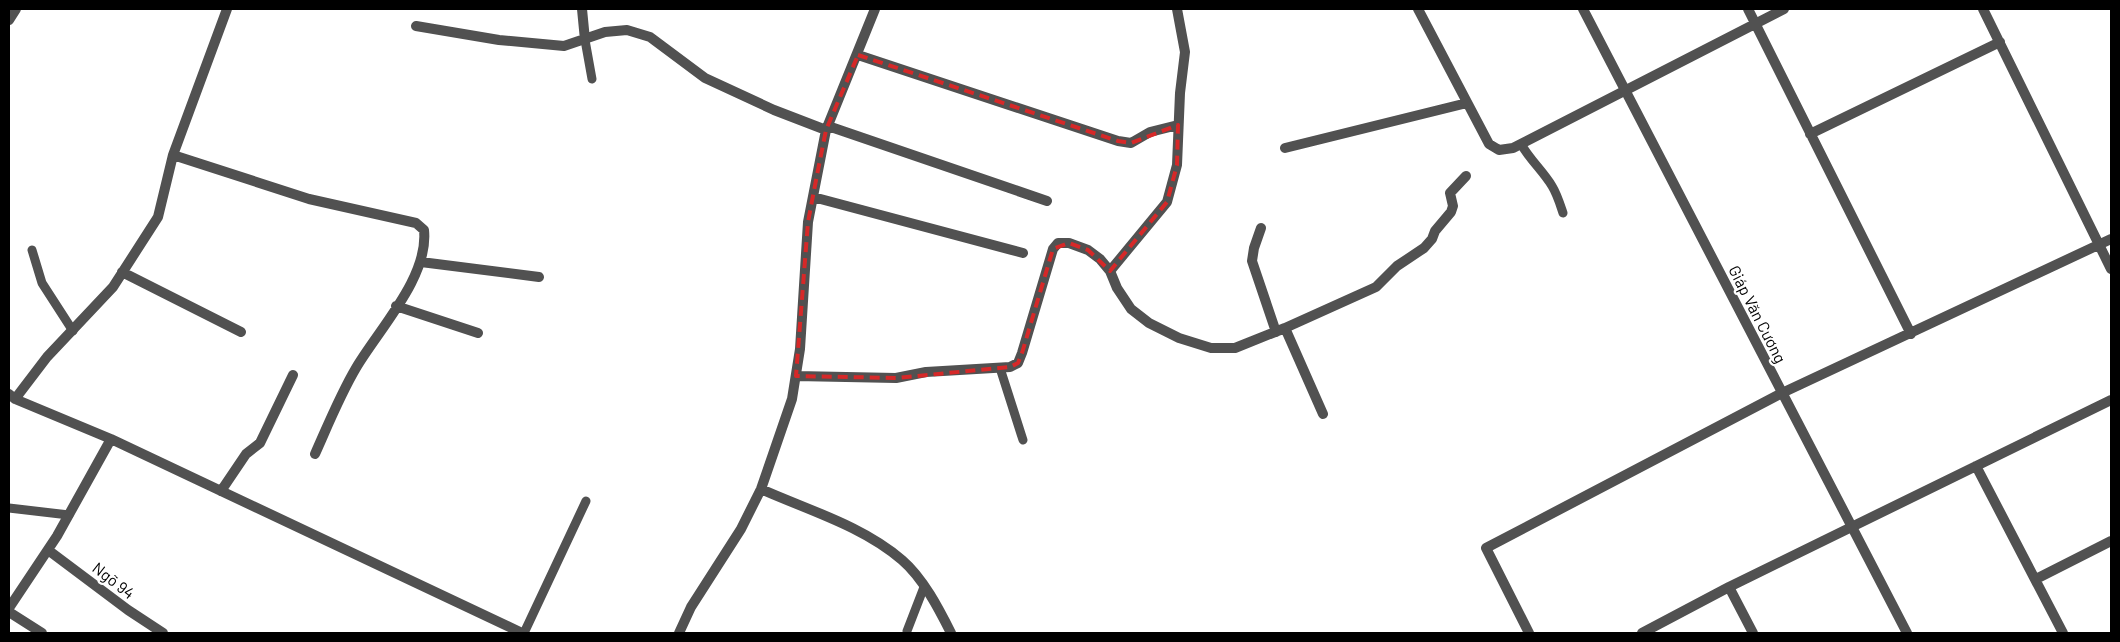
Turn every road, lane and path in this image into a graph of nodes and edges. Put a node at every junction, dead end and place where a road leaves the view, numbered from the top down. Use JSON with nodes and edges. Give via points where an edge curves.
{"nodes":[{"id":1,"x":16,"y":9,"type":"edge"},
{"id":2,"x":227,"y":9,"type":"edge"},
{"id":3,"x":582,"y":9,"type":"edge"},
{"id":4,"x":875,"y":9,"type":"edge"},
{"id":5,"x":1177,"y":9,"type":"edge"},
{"id":6,"x":1418,"y":9,"type":"edge"},
{"id":7,"x":1583,"y":9,"type":"edge"},
{"id":8,"x":1748,"y":9,"type":"edge"},
{"id":9,"x":1784,"y":9,"type":"edge"},
{"id":10,"x":1983,"y":9,"type":"edge"},
{"id":11,"x":9,"y":20,"type":"edge"},
{"id":12,"x":1755,"y":24,"type":"junction"},
{"id":13,"x":416,"y":26,"type":"dead end"},
{"id":14,"x":585,"y":40,"type":"junction"},
{"id":15,"x":2000,"y":42,"type":"junction"},
{"id":16,"x":858,"y":55,"type":"junction"},
{"id":17,"x":592,"y":79,"type":"dead end"},
{"id":18,"x":1624,"y":91,"type":"junction"},
{"id":19,"x":1467,"y":102,"type":"junction"},
{"id":20,"x":1178,"y":125,"type":"junction"},
{"id":21,"x":827,"y":128,"type":"junction"},
{"id":22,"x":1810,"y":134,"type":"junction"},
{"id":23,"x":1521,"y":144,"type":"junction"},
{"id":24,"x":1285,"y":148,"type":"dead end"},
{"id":25,"x":173,"y":155,"type":"junction"},
{"id":26,"x":1466,"y":176,"type":"dead end"},
{"id":27,"x":813,"y":197,"type":"junction"},
{"id":28,"x":1047,"y":200,"type":"dead end"},
{"id":29,"x":1563,"y":213,"type":"dead end"},
{"id":30,"x":1261,"y":228,"type":"dead end"},
{"id":31,"x":2111,"y":239,"type":"edge"},
{"id":32,"x":2099,"y":245,"type":"junction"},
{"id":33,"x":32,"y":250,"type":"dead end"},
{"id":34,"x":1022,"y":253,"type":"dead end"},
{"id":35,"x":421,"y":262,"type":"junction"},
{"id":36,"x":2111,"y":269,"type":"edge"},
{"id":37,"x":1110,"y":271,"type":"junction"},
{"id":38,"x":122,"y":272,"type":"junction"},
{"id":39,"x":539,"y":277,"type":"dead end"},
{"id":40,"x":396,"y":306,"type":"junction"},
{"id":41,"x":1280,"y":330,"type":"junction"},
{"id":42,"x":73,"y":331,"type":"junction"},
{"id":43,"x":241,"y":332,"type":"dead end"},
{"id":44,"x":478,"y":333,"type":"dead end"},
{"id":45,"x":1911,"y":334,"type":"junction"},
{"id":46,"x":1000,"y":368,"type":"junction"},
{"id":47,"x":293,"y":375,"type":"dead end"},
{"id":48,"x":796,"y":376,"type":"junction"},
{"id":49,"x":1782,"y":393,"type":"junction"},
{"id":50,"x":12,"y":396,"type":"edge"},
{"id":51,"x":2111,"y":400,"type":"edge"},
{"id":52,"x":1323,"y":414,"type":"dead end"},
{"id":53,"x":111,"y":439,"type":"junction"},
{"id":54,"x":1023,"y":440,"type":"dead end"},
{"id":55,"x":315,"y":454,"type":"dead end"},
{"id":56,"x":1976,"y":466,"type":"junction"},
{"id":57,"x":761,"y":489,"type":"junction"},
{"id":58,"x":221,"y":491,"type":"junction"},
{"id":59,"x":586,"y":501,"type":"dead end"},
{"id":60,"x":9,"y":508,"type":"edge"},
{"id":61,"x":69,"y":515,"type":"junction"},
{"id":62,"x":1851,"y":526,"type":"junction"},
{"id":63,"x":2111,"y":541,"type":"edge"},
{"id":64,"x":48,"y":550,"type":"junction"},
{"id":65,"x":2036,"y":579,"type":"junction"},
{"id":66,"x":924,"y":587,"type":"junction"},
{"id":67,"x":1729,"y":587,"type":"junction"},
{"id":68,"x":9,"y":608,"type":"edge"},
{"id":69,"x":9,"y":612,"type":"edge"},
{"id":70,"x":907,"y":632,"type":"dead end"},
{"id":71,"x":42,"y":633,"type":"edge"},
{"id":72,"x":164,"y":633,"type":"edge"},
{"id":73,"x":523,"y":633,"type":"edge"},
{"id":74,"x":679,"y":633,"type":"edge"},
{"id":75,"x":951,"y":633,"type":"edge"},
{"id":76,"x":1529,"y":633,"type":"edge"},
{"id":77,"x":1642,"y":633,"type":"edge"},
{"id":78,"x":1753,"y":633,"type":"edge"},
{"id":79,"x":1907,"y":633,"type":"edge"},
{"id":80,"x":2063,"y":633,"type":"edge"}],
"edges":[{"from":1,"to":11,"type":"street"},
{"from":2,"to":25,"type":"street"},
{"from":3,"to":14,"type":"street"},
{"from":4,"to":16,"type":"street"},
{"from":5,"to":20,"type":"street","via":[[1185,52]]},
{"from":6,"to":19,"type":"street"},
{"from":7,"to":18,"type":"street","name":"Giáp Văn Cương"},
{"from":8,"to":12,"type":"street"},
{"from":9,"to":12,"type":"street"},
{"from":10,"to":15,"type":"street"},
{"from":12,"to":18,"type":"street"},
{"from":12,"to":22,"type":"street"},
{"from":13,"to":14,"type":"street","via":[[531,44],[564,46]]},
{"from":14,"to":17,"type":"lane"},
{"from":14,"to":21,"type":"street","via":[[605,32],[627,30],[650,37],[705,78],[774,110]]},
{"from":15,"to":22,"type":"street"},
{"from":15,"to":32,"type":"street"},
{"from":16,"to":20,"type":"street","via":[[1118,141],[1131,143],[1150,132]]},
{"from":16,"to":21,"type":"street"},
{"from":18,"to":23,"type":"street"},
{"from":18,"to":49,"type":"street","name":"Giáp Văn Cương"},
{"from":19,"to":23,"type":"street","via":[[1489,144],[1499,150]]},
{"from":19,"to":24,"type":"street"},
{"from":20,"to":37,"type":"street","via":[[1177,165],[1167,202]]},
{"from":21,"to":27,"type":"street"},
{"from":21,"to":28,"type":"street"},
{"from":22,"to":45,"type":"street"},
{"from":23,"to":29,"type":"lane","via":[[1554,188]]},
{"from":25,"to":35,"type":"street","via":[[309,199],[416,223],[424,230]]},
{"from":25,"to":38,"type":"street","via":[[158,217]]},
{"from":26,"to":41,"type":"street","via":[[1450,193],[1451,212],[1424,248],[1397,266],[1376,287]]},
{"from":27,"to":34,"type":"street"},
{"from":27,"to":48,"type":"street","via":[[808,222]]},
{"from":30,"to":41,"type":"street","via":[[1252,261]]},
{"from":31,"to":32,"type":"street"},
{"from":32,"to":36,"type":"street"},
{"from":32,"to":45,"type":"street"},
{"from":33,"to":42,"type":"lane","via":[[42,283]]},
{"from":35,"to":39,"type":"street"},
{"from":35,"to":40,"type":"street"},
{"from":37,"to":41,"type":"street","via":[[1131,309],[1149,323],[1179,338],[1211,348],[1234,348]]},
{"from":37,"to":46,"type":"street","via":[[1088,250],[1058,243],[1053,249],[1018,363]]},
{"from":38,"to":42,"type":"street","via":[[113,287]]},
{"from":38,"to":43,"type":"street"},
{"from":40,"to":44,"type":"street"},
{"from":40,"to":55,"type":"street","via":[[356,367]]},
{"from":41,"to":52,"type":"street"},
{"from":42,"to":50,"type":"street"},
{"from":45,"to":49,"type":"street"},
{"from":46,"to":48,"type":"street","via":[[926,372],[896,378]]},
{"from":46,"to":54,"type":"lane"},
{"from":47,"to":58,"type":"street","via":[[260,443],[246,454]]},
{"from":48,"to":57,"type":"street","via":[[792,399]]},
{"from":49,"to":62,"type":"street","name":"Giáp Văn Cương"},
{"from":49,"to":76,"type":"street","via":[[1486,548]]},
{"from":50,"to":53,"type":"street"},
{"from":51,"to":56,"type":"street"},
{"from":53,"to":58,"type":"street"},
{"from":53,"to":61,"type":"street"},
{"from":56,"to":62,"type":"street"},
{"from":56,"to":65,"type":"street"},
{"from":57,"to":66,"type":"street","via":[[880,543],[903,561]]},
{"from":57,"to":74,"type":"street"},
{"from":58,"to":73,"type":"street"},
{"from":59,"to":73,"type":"lane"},
{"from":60,"to":61,"type":"lane"},
{"from":61,"to":64,"type":"street"},
{"from":62,"to":67,"type":"street"},
{"from":62,"to":79,"type":"street","name":"Giáp Văn Cương"},
{"from":63,"to":65,"type":"street"},
{"from":64,"to":68,"type":"street"},
{"from":64,"to":72,"type":"street","name":"Ngõ 94"},
{"from":65,"to":80,"type":"street"},
{"from":66,"to":70,"type":"lane"},
{"from":66,"to":75,"type":"street"},
{"from":67,"to":77,"type":"street"},
{"from":67,"to":78,"type":"street"},
{"from":69,"to":71,"type":"street"}]}
